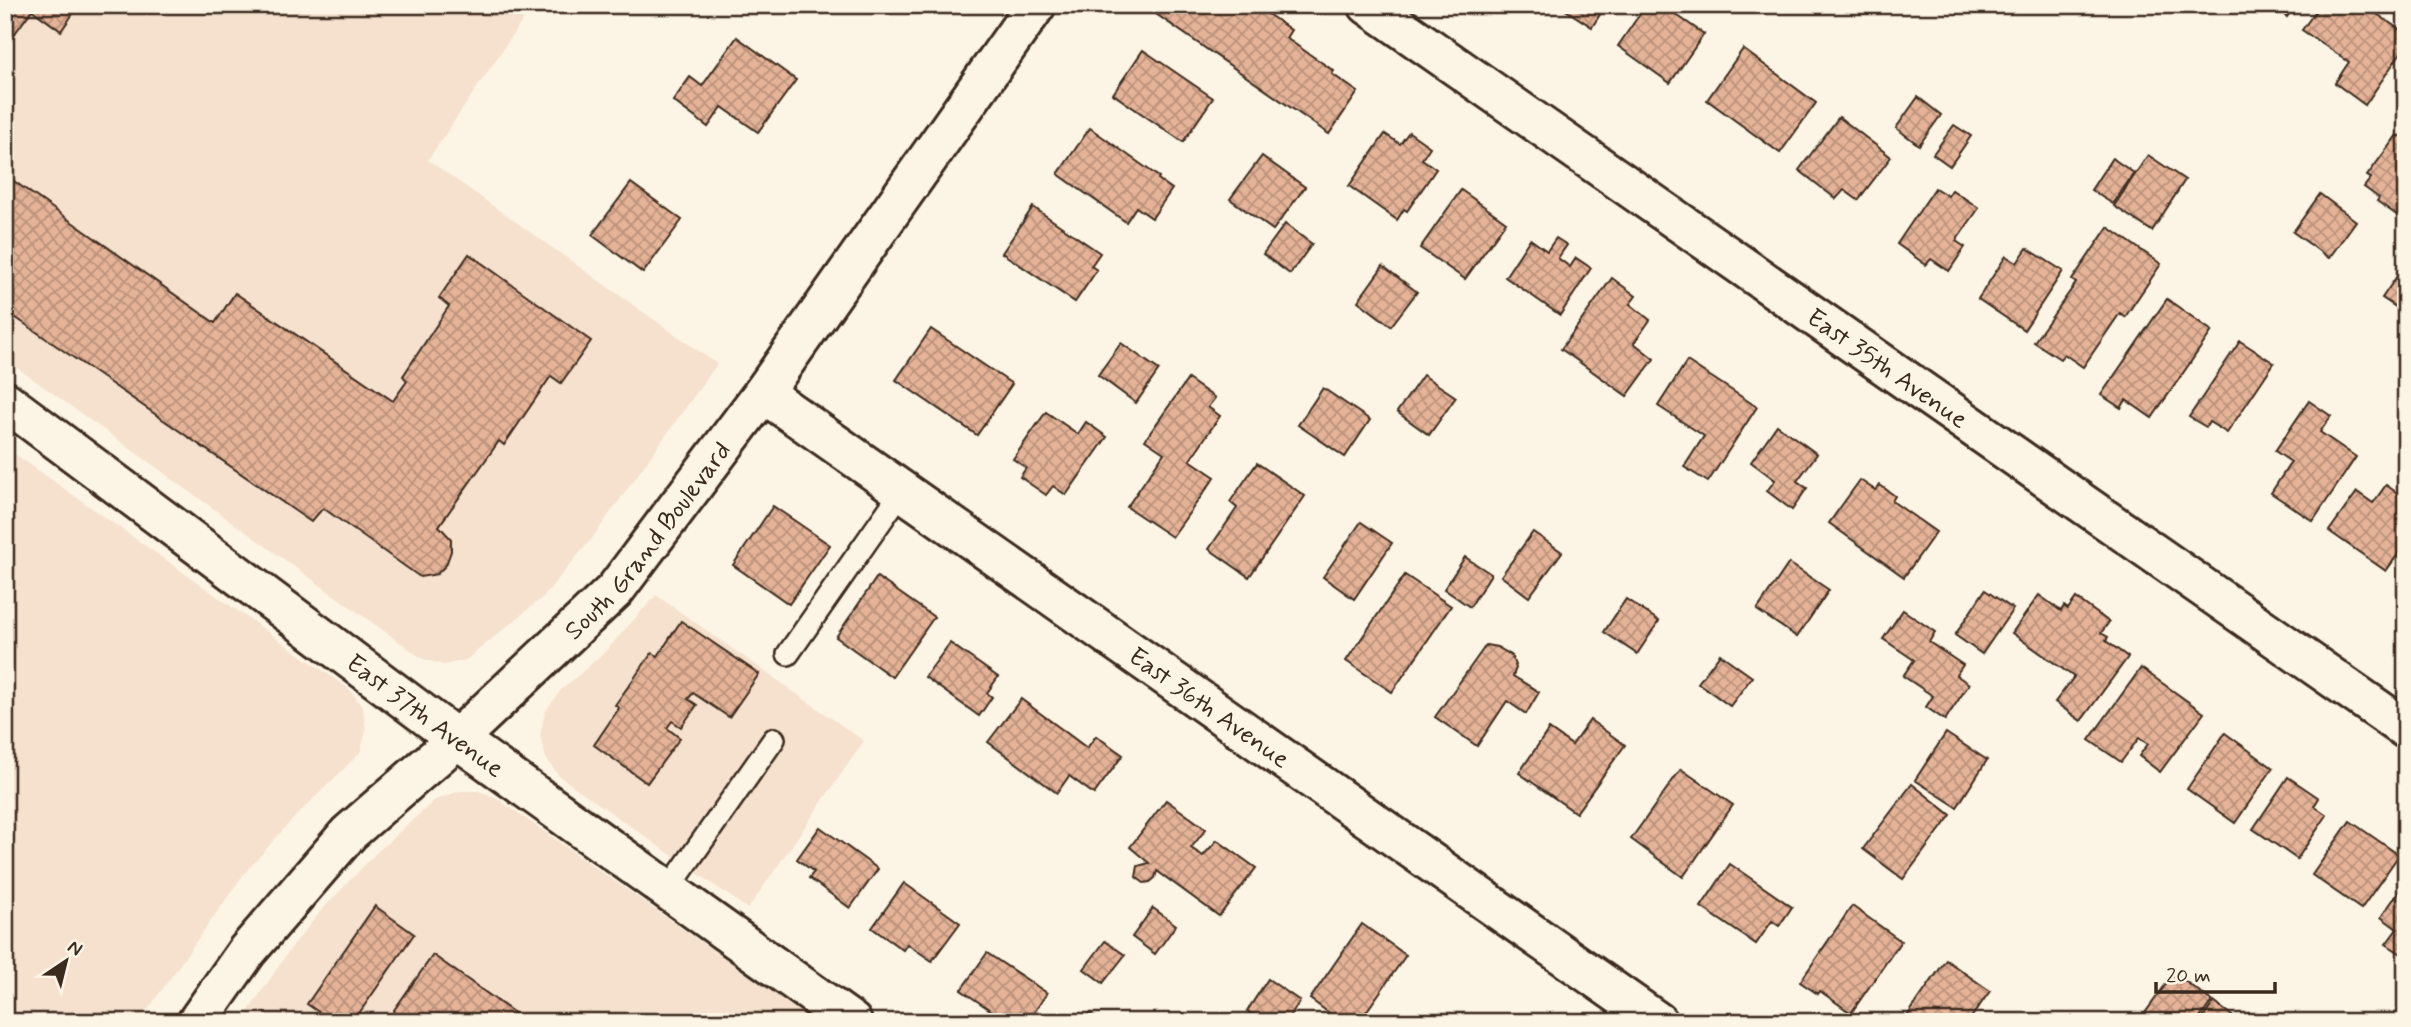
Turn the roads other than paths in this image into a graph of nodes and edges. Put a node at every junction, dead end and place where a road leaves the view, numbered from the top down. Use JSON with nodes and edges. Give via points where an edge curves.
{"nodes":[{"id":1,"x":1036,"y":5,"type":"edge"},
{"id":2,"x":1368,"y":5,"type":"edge"},
{"id":3,"x":763,"y":393,"type":"junction"},
{"id":4,"x":5,"y":401,"type":"edge"},
{"id":5,"x":902,"y":491,"type":"junction"},
{"id":6,"x":789,"y":654,"type":"dead end"},
{"id":7,"x":2406,"y":729,"type":"edge"},
{"id":8,"x":457,"y":739,"type":"junction"},
{"id":9,"x":774,"y":739,"type":"dead end"},
{"id":10,"x":668,"y":890,"type":"junction"},
{"id":11,"x":197,"y":1022,"type":"edge"},
{"id":12,"x":852,"y":1022,"type":"edge"},
{"id":13,"x":1658,"y":1022,"type":"edge"}],
"edges":[{"from":1,"to":3,"type":"street","name":"South Grand Boulevard"},
{"from":2,"to":7,"type":"street","name":"East 35th Avenue"},
{"from":3,"to":5,"type":"street","name":"East 36th Avenue"},
{"from":3,"to":8,"type":"street","name":"South Grand Boulevard","via":[[615,590]]},
{"from":4,"to":8,"type":"street","name":"East 37th Avenue"},
{"from":5,"to":6,"type":"lane"},
{"from":5,"to":13,"type":"street","name":"East 36th Avenue"},
{"from":8,"to":10,"type":"street","name":"East 37th Avenue"},
{"from":8,"to":11,"type":"street","name":"South Grand Boulevard","via":[[349,833],[247,951]]},
{"from":9,"to":10,"type":"lane"},
{"from":10,"to":12,"type":"street","name":"East 37th Avenue"}]}
